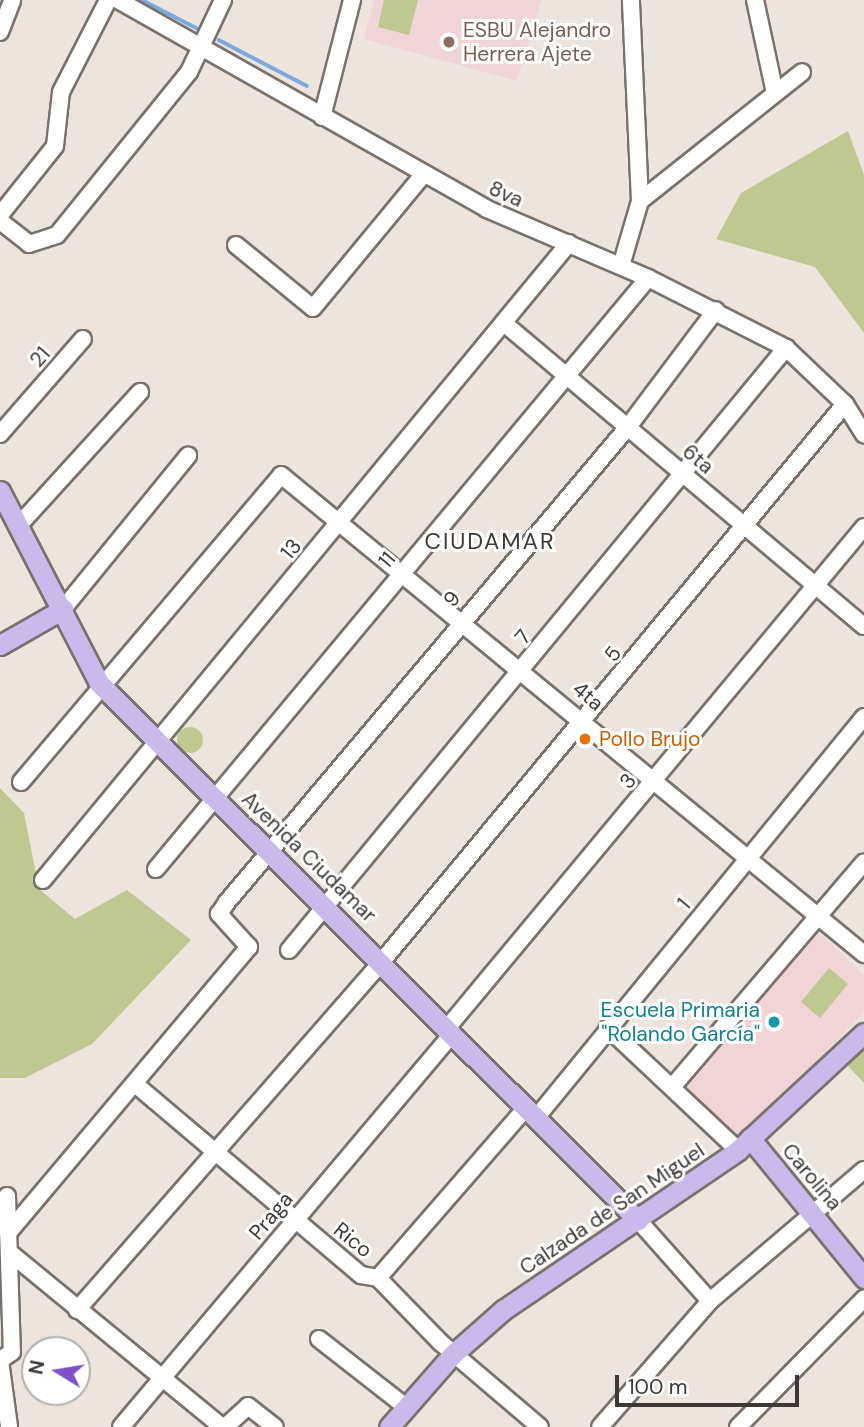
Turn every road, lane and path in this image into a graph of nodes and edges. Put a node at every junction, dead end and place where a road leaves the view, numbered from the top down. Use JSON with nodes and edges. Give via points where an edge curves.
{"nodes":[{"id":1,"x":12,"y":0,"type":"edge"},
{"id":2,"x":108,"y":0,"type":"edge"},
{"id":3,"x":118,"y":0,"type":"edge"},
{"id":4,"x":223,"y":0,"type":"edge"},
{"id":5,"x":352,"y":0,"type":"edge"},
{"id":6,"x":631,"y":0,"type":"edge"},
{"id":7,"x":755,"y":0,"type":"edge"},
{"id":8,"x":0,"y":32,"type":"edge"},
{"id":9,"x":203,"y":49,"type":"junction"},
{"id":10,"x":802,"y":72,"type":"dead end"},
{"id":11,"x":774,"y":89,"type":"junction"},
{"id":12,"x":322,"y":117,"type":"junction"},
{"id":13,"x":423,"y":174,"type":"junction"},
{"id":14,"x":640,"y":201,"type":"junction"},
{"id":15,"x":0,"y":215,"type":"edge"},
{"id":16,"x":0,"y":221,"type":"edge"},
{"id":17,"x":569,"y":243,"type":"junction"},
{"id":18,"x":236,"y":245,"type":"dead end"},
{"id":19,"x":621,"y":266,"type":"junction"},
{"id":20,"x":648,"y":278,"type":"junction"},
{"id":21,"x":716,"y":310,"type":"junction"},
{"id":22,"x":505,"y":324,"type":"junction"},
{"id":23,"x":83,"y":339,"type":"dead end"},
{"id":24,"x":786,"y":348,"type":"junction"},
{"id":25,"x":566,"y":380,"type":"junction"},
{"id":26,"x":139,"y":392,"type":"dead end"},
{"id":27,"x":845,"y":404,"type":"junction"},
{"id":28,"x":628,"y":427,"type":"junction"},
{"id":29,"x":0,"y":434,"type":"edge"},
{"id":30,"x":864,"y":434,"type":"edge"},
{"id":31,"x":188,"y":456,"type":"dead end"},
{"id":32,"x":686,"y":476,"type":"junction"},
{"id":33,"x":0,"y":491,"type":"edge"},
{"id":34,"x":342,"y":521,"type":"junction"},
{"id":35,"x":19,"y":525,"type":"junction"},
{"id":36,"x":746,"y":526,"type":"junction"},
{"id":37,"x":864,"y":527,"type":"edge"},
{"id":38,"x":404,"y":572,"type":"junction"},
{"id":39,"x":817,"y":585,"type":"junction"},
{"id":40,"x":62,"y":609,"type":"junction"},
{"id":41,"x":463,"y":619,"type":"junction"},
{"id":42,"x":864,"y":626,"type":"edge"},
{"id":43,"x":0,"y":645,"type":"edge"},
{"id":44,"x":524,"y":669,"type":"junction"},
{"id":45,"x":99,"y":683,"type":"junction"},
{"id":46,"x":864,"y":718,"type":"edge"},
{"id":47,"x":585,"y":722,"type":"junction"},
{"id":48,"x":156,"y":741,"type":"junction"},
{"id":49,"x":657,"y":780,"type":"junction"},
{"id":50,"x":21,"y":782,"type":"dead end"},
{"id":51,"x":214,"y":796,"type":"junction"},
{"id":52,"x":272,"y":853,"type":"junction"},
{"id":53,"x":751,"y":856,"type":"junction"},
{"id":54,"x":864,"y":862,"type":"edge"},
{"id":55,"x":156,"y":869,"type":"dead end"},
{"id":56,"x":44,"y":880,"type":"dead end"},
{"id":57,"x":326,"y":906,"type":"junction"},
{"id":58,"x":821,"y":916,"type":"junction"},
{"id":59,"x":289,"y":950,"type":"dead end"},
{"id":60,"x":864,"y":954,"type":"edge"},
{"id":61,"x":383,"y":960,"type":"junction"},
{"id":62,"x":608,"y":1028,"type":"junction"},
{"id":63,"x":451,"y":1030,"type":"junction"},
{"id":64,"x":864,"y":1033,"type":"edge"},
{"id":65,"x":135,"y":1084,"type":"junction"},
{"id":66,"x":673,"y":1086,"type":"junction"},
{"id":67,"x":531,"y":1113,"type":"junction"},
{"id":68,"x":744,"y":1144,"type":"junction"},
{"id":69,"x":213,"y":1153,"type":"junction"},
{"id":70,"x":864,"y":1170,"type":"edge"},
{"id":71,"x":42,"y":1193,"type":"junction"},
{"id":72,"x":4,"y":1196,"type":"edge"},
{"id":73,"x":814,"y":1214,"type":"junction"},
{"id":74,"x":296,"y":1220,"type":"junction"},
{"id":75,"x":638,"y":1220,"type":"junction"},
{"id":76,"x":8,"y":1233,"type":"junction"},
{"id":77,"x":9,"y":1252,"type":"junction"},
{"id":78,"x":378,"y":1278,"type":"junction"},
{"id":79,"x":864,"y":1278,"type":"edge"},
{"id":80,"x":864,"y":1299,"type":"edge"},
{"id":81,"x":710,"y":1301,"type":"junction"},
{"id":82,"x":78,"y":1310,"type":"junction"},
{"id":83,"x":319,"y":1339,"type":"dead end"},
{"id":84,"x":453,"y":1354,"type":"junction"},
{"id":85,"x":161,"y":1380,"type":"junction"},
{"id":86,"x":406,"y":1407,"type":"junction"},
{"id":87,"x":9,"y":1427,"type":"edge"},
{"id":88,"x":121,"y":1427,"type":"edge"},
{"id":89,"x":223,"y":1427,"type":"edge"},
{"id":90,"x":275,"y":1427,"type":"edge"},
{"id":91,"x":389,"y":1427,"type":"edge"},
{"id":92,"x":540,"y":1427,"type":"edge"},
{"id":93,"x":600,"y":1427,"type":"edge"},
{"id":94,"x":738,"y":1427,"type":"edge"}],
"edges":[{"from":1,"to":8,"type":"street"},
{"from":2,"to":15,"type":"street","via":[[61,92],[55,146]]},
{"from":3,"to":9,"type":"street","name":"8va"},
{"from":4,"to":9,"type":"street"},
{"from":5,"to":12,"type":"street"},
{"from":6,"to":14,"type":"street"},
{"from":7,"to":11,"type":"street"},
{"from":9,"to":12,"type":"street","name":"8va"},
{"from":9,"to":16,"type":"street","via":[[57,235],[29,244]]},
{"from":10,"to":11,"type":"street"},
{"from":11,"to":14,"type":"street"},
{"from":12,"to":13,"type":"street","name":"8va"},
{"from":13,"to":17,"type":"street","name":"8va"},
{"from":13,"to":18,"type":"street","via":[[313,308]]},
{"from":14,"to":19,"type":"street"},
{"from":17,"to":19,"type":"street","name":"8va"},
{"from":17,"to":22,"type":"street","name":"13"},
{"from":19,"to":20,"type":"street","name":"8va"},
{"from":20,"to":21,"type":"street","name":"8va"},
{"from":20,"to":25,"type":"street","name":"11"},
{"from":21,"to":24,"type":"street","name":"8va"},
{"from":21,"to":28,"type":"street","name":"9"},
{"from":22,"to":25,"type":"street","name":"6ta"},
{"from":22,"to":34,"type":"street","name":"13"},
{"from":23,"to":29,"type":"street","name":"21"},
{"from":24,"to":27,"type":"street","name":"8va"},
{"from":24,"to":32,"type":"street","name":"7"},
{"from":25,"to":28,"type":"street","name":"6ta"},
{"from":25,"to":38,"type":"street","name":"11"},
{"from":26,"to":35,"type":"street"},
{"from":27,"to":30,"type":"street","name":"8va"},
{"from":27,"to":36,"type":"street","name":"5"},
{"from":28,"to":32,"type":"street","name":"6ta"},
{"from":28,"to":41,"type":"street","name":"9"},
{"from":31,"to":40,"type":"street"},
{"from":32,"to":36,"type":"street","name":"6ta"},
{"from":32,"to":44,"type":"street","name":"7"},
{"from":33,"to":35,"type":"main road","name":"Avenida Ciudamar"},
{"from":34,"to":38,"type":"street","name":"4ta"},
{"from":34,"to":45,"type":"street","name":"4ta","via":[[281,475]]},
{"from":34,"to":48,"type":"street","name":"13"},
{"from":35,"to":40,"type":"main road","name":"Avenida Ciudamar"},
{"from":36,"to":39,"type":"street","name":"6ta"},
{"from":36,"to":47,"type":"street","name":"5"},
{"from":37,"to":39,"type":"street","name":"3"},
{"from":38,"to":41,"type":"street","name":"4ta"},
{"from":38,"to":51,"type":"street","name":"11"},
{"from":39,"to":42,"type":"street","name":"6ta"},
{"from":39,"to":49,"type":"street","name":"3"},
{"from":40,"to":43,"type":"main road"},
{"from":40,"to":45,"type":"main road","name":"Avenida Ciudamar"},
{"from":41,"to":44,"type":"street","name":"4ta"},
{"from":41,"to":52,"type":"street","name":"9"},
{"from":44,"to":47,"type":"street","name":"4ta"},
{"from":44,"to":57,"type":"street","name":"7"},
{"from":45,"to":48,"type":"main road","name":"Avenida Ciudamar"},
{"from":45,"to":50,"type":"street"},
{"from":46,"to":53,"type":"street","name":"1"},
{"from":47,"to":49,"type":"street","name":"4ta"},
{"from":47,"to":61,"type":"street","name":"5"},
{"from":48,"to":51,"type":"main road","name":"Avenida Ciudamar"},
{"from":48,"to":56,"type":"street","name":"13"},
{"from":49,"to":53,"type":"street","name":"4ta"},
{"from":49,"to":63,"type":"street","name":"3"},
{"from":51,"to":52,"type":"main road","name":"Avenida Ciudamar"},
{"from":51,"to":55,"type":"street","name":"11"},
{"from":52,"to":57,"type":"main road","name":"Avenida Ciudamar"},
{"from":52,"to":65,"type":"street","name":"9","via":[[219,914],[249,947]]},
{"from":53,"to":58,"type":"street","name":"4ta"},
{"from":53,"to":62,"type":"street","name":"1"},
{"from":54,"to":58,"type":"street"},
{"from":57,"to":59,"type":"street","name":"7"},
{"from":57,"to":61,"type":"main road","name":"Avenida Ciudamar"},
{"from":58,"to":60,"type":"street","name":"4ta"},
{"from":58,"to":66,"type":"street"},
{"from":61,"to":63,"type":"main road","name":"Avenida Ciudamar"},
{"from":61,"to":69,"type":"street","name":"5"},
{"from":62,"to":66,"type":"street"},
{"from":62,"to":67,"type":"street","name":"1"},
{"from":63,"to":67,"type":"main road","name":"Avenida Ciudamar"},
{"from":63,"to":74,"type":"street","name":"Praga"},
{"from":64,"to":68,"type":"main road","name":"Calzada de San Miguel"},
{"from":65,"to":69,"type":"street","name":"Rico"},
{"from":65,"to":71,"type":"street"},
{"from":66,"to":68,"type":"street"},
{"from":67,"to":75,"type":"main road","name":"Avenida Ciudamar"},
{"from":67,"to":78,"type":"street","name":"1"},
{"from":68,"to":73,"type":"main road","name":"Carolina"},
{"from":68,"to":75,"type":"main road","name":"Calzada de San Miguel"},
{"from":69,"to":74,"type":"street","name":"Rico"},
{"from":69,"to":82,"type":"street","name":"5"},
{"from":70,"to":73,"type":"street"},
{"from":71,"to":72,"type":"street"},
{"from":71,"to":76,"type":"street"},
{"from":72,"to":76,"type":"street"},
{"from":73,"to":79,"type":"main road","name":"Carolina"},
{"from":73,"to":81,"type":"street"},
{"from":74,"to":78,"type":"street","name":"Rico","via":[[361,1275]]},
{"from":74,"to":85,"type":"street","name":"Praga"},
{"from":75,"to":81,"type":"street"},
{"from":75,"to":84,"type":"main road","name":"Calzada de San Miguel","via":[[503,1310]]},
{"from":76,"to":77,"type":"street"},
{"from":77,"to":82,"type":"street"},
{"from":77,"to":87,"type":"street","via":[[12,1352],[0,1360]]},
{"from":78,"to":84,"type":"street","name":"Rico"},
{"from":80,"to":94,"type":"street"},
{"from":81,"to":93,"type":"street"},
{"from":82,"to":85,"type":"street"},
{"from":83,"to":86,"type":"street"},
{"from":84,"to":86,"type":"main road","name":"Calzada de San Miguel"},
{"from":84,"to":92,"type":"street","name":"Rico"},
{"from":85,"to":88,"type":"street","name":"Praga"},
{"from":85,"to":89,"type":"street"},
{"from":86,"to":91,"type":"main road","name":"Calzada de San Miguel"},
{"from":89,"to":90,"type":"street","via":[[248,1405]]}]}
